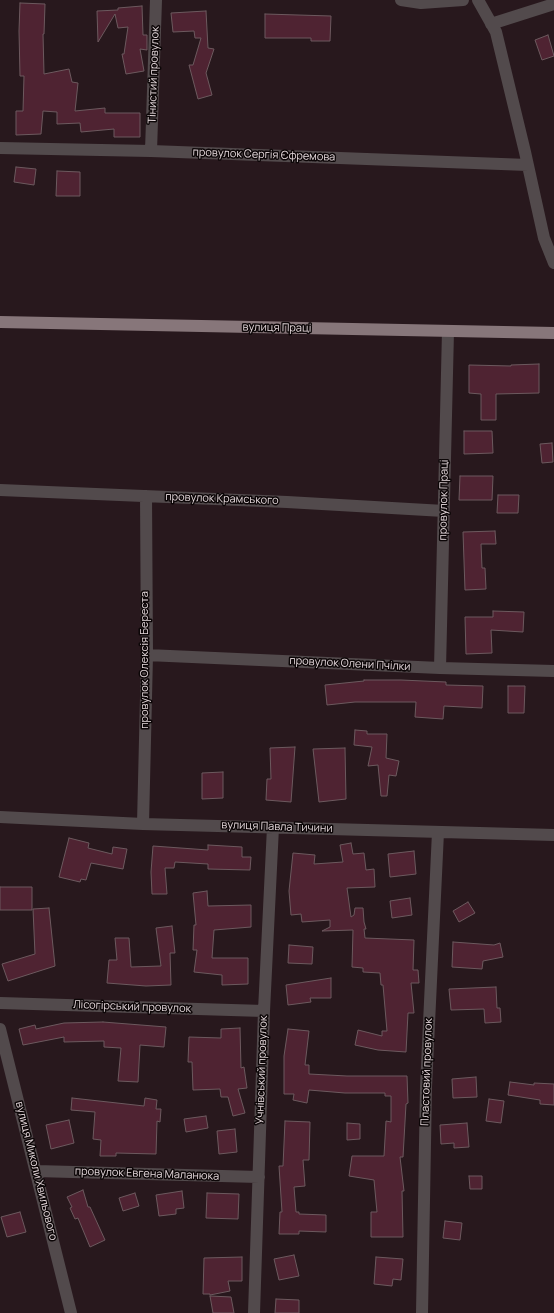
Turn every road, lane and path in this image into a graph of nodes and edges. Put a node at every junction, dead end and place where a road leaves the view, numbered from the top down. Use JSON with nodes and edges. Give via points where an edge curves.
{"nodes":[{"id":1,"x":156,"y":0,"type":"edge"},
{"id":2,"x":402,"y":0,"type":"edge"},
{"id":3,"x":463,"y":0,"type":"edge"},
{"id":4,"x":478,"y":0,"type":"edge"},
{"id":5,"x":554,"y":4,"type":"edge"},
{"id":6,"x":491,"y":24,"type":"junction"},
{"id":7,"x":0,"y":148,"type":"edge"},
{"id":8,"x":151,"y":151,"type":"junction"},
{"id":9,"x":528,"y":165,"type":"junction"},
{"id":10,"x":554,"y":263,"type":"edge"},
{"id":11,"x":0,"y":322,"type":"edge"},
{"id":12,"x":448,"y":331,"type":"junction"},
{"id":13,"x":554,"y":333,"type":"edge"},
{"id":14,"x":0,"y":490,"type":"edge"},
{"id":15,"x":146,"y":496,"type":"junction"},
{"id":16,"x":444,"y":511,"type":"junction"},
{"id":17,"x":146,"y":655,"type":"junction"},
{"id":18,"x":440,"y":668,"type":"junction"},
{"id":19,"x":554,"y":671,"type":"edge"},
{"id":20,"x":0,"y":817,"type":"edge"},
{"id":21,"x":143,"y":824,"type":"junction"},
{"id":22,"x":274,"y":827,"type":"junction"},
{"id":23,"x":438,"y":832,"type":"junction"},
{"id":24,"x":554,"y":835,"type":"edge"},
{"id":25,"x":0,"y":1002,"type":"edge"},
{"id":26,"x":264,"y":1010,"type":"junction"},
{"id":27,"x":0,"y":1029,"type":"edge"},
{"id":28,"x":36,"y":1171,"type":"junction"},
{"id":29,"x":259,"y":1177,"type":"junction"},
{"id":30,"x":71,"y":1313,"type":"edge"},
{"id":31,"x":254,"y":1313,"type":"edge"},
{"id":32,"x":422,"y":1313,"type":"edge"}],
"edges":[{"from":1,"to":8,"type":"street","name":"Тінистий провулок"},
{"from":2,"to":3,"type":"street","via":[[421,3]]},
{"from":4,"to":6,"type":"street"},
{"from":5,"to":6,"type":"street"},
{"from":6,"to":9,"type":"street","via":[[496,32]]},
{"from":7,"to":8,"type":"street","name":"провулок Сергія Єфремова"},
{"from":8,"to":9,"type":"street","name":"провулок Сергія Єфремова"},
{"from":9,"to":10,"type":"street","via":[[544,238]]},
{"from":11,"to":12,"type":"main road","name":"вулиця Праці"},
{"from":12,"to":13,"type":"main road","name":"вулиця Праці"},
{"from":12,"to":16,"type":"street","name":"провулок Праці"},
{"from":14,"to":15,"type":"street","name":"провулок Крамського"},
{"from":15,"to":16,"type":"street","name":"провулок Крамського"},
{"from":15,"to":17,"type":"street","name":"провулок Олексія Береста"},
{"from":16,"to":18,"type":"street","name":"провулок Праці"},
{"from":17,"to":18,"type":"street","name":"провулок Олени Пчілки"},
{"from":17,"to":21,"type":"street","name":"провулок Олексія Береста"},
{"from":18,"to":19,"type":"street","name":"провулок Олени Пчілки"},
{"from":20,"to":21,"type":"street","name":"вулиця Павла Тичини"},
{"from":21,"to":22,"type":"street","name":"вулиця Павла Тичини"},
{"from":22,"to":23,"type":"street","name":"вулиця Павла Тичини"},
{"from":22,"to":26,"type":"street","name":"Учнівський провулок"},
{"from":23,"to":24,"type":"street","name":"вулиця Павла Тичини"},
{"from":23,"to":32,"type":"street","name":"Пластовий провулок","via":[[426,1087]]},
{"from":25,"to":26,"type":"street","name":"Лісогірський провулок"},
{"from":26,"to":29,"type":"street","name":"Учнівський провулок"},
{"from":27,"to":28,"type":"street","name":"вулиця Миколи Хвильового"},
{"from":28,"to":29,"type":"street","name":"провулок Евгена Маланюка"},
{"from":28,"to":30,"type":"street","name":"вулиця Миколи Хвильового"},
{"from":29,"to":31,"type":"street","name":"Учнівський провулок"}]}
